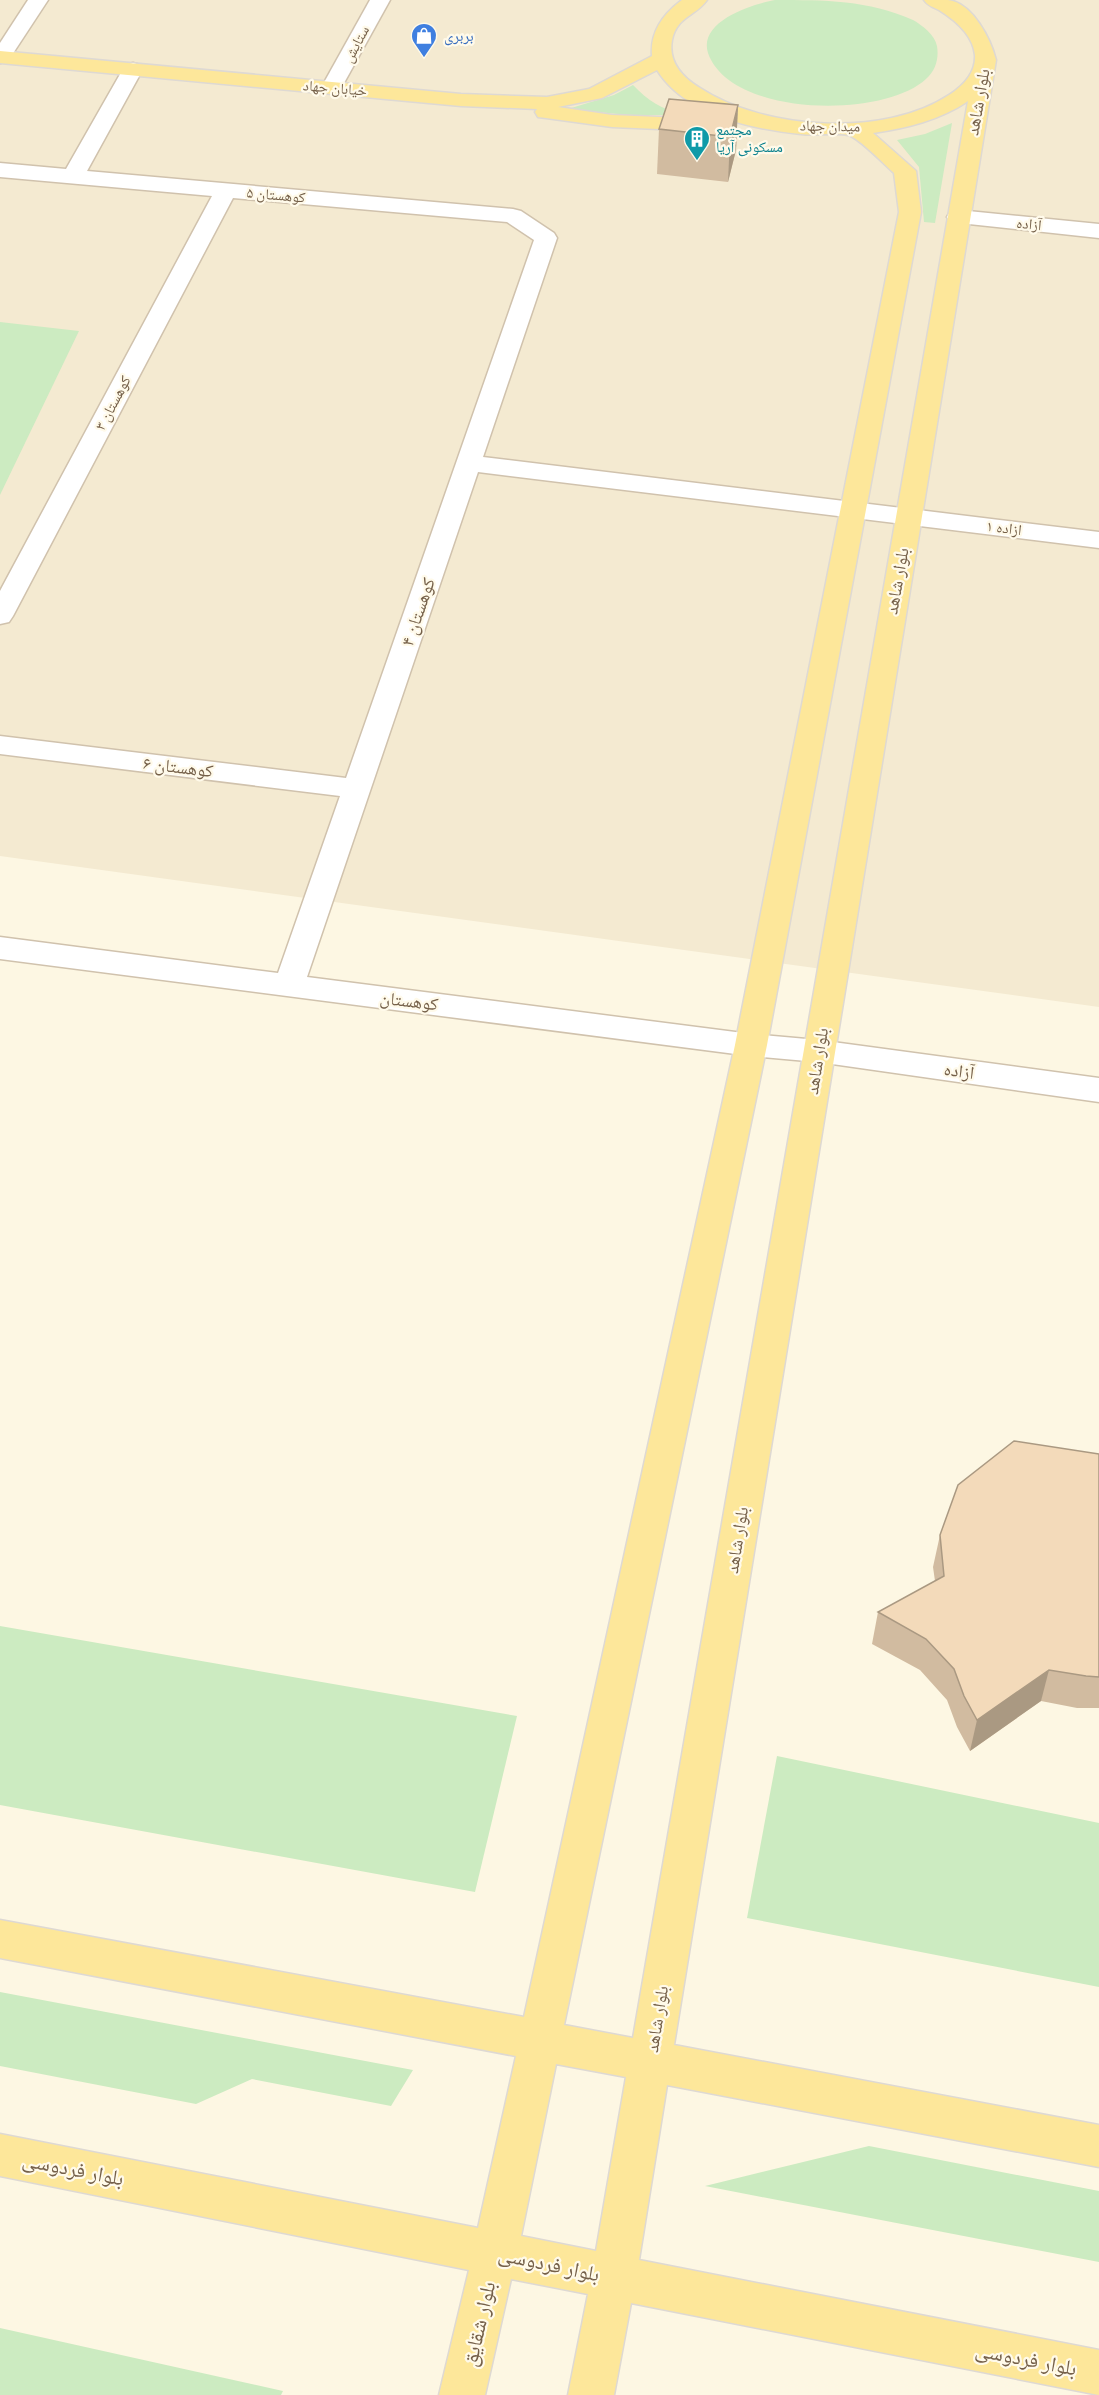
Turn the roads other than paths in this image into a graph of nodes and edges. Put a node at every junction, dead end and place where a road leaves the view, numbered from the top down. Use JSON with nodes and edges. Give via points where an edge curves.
{"nodes":[{"id":1,"x":38,"y":0,"type":"edge"},
{"id":2,"x":380,"y":0,"type":"edge"},
{"id":3,"x":671,"y":0,"type":"edge"},
{"id":4,"x":697,"y":0,"type":"edge"},
{"id":5,"x":934,"y":0,"type":"edge"},
{"id":6,"x":661,"y":48,"type":"junction"},
{"id":7,"x":1,"y":57,"type":"edge"},
{"id":8,"x":986,"y":60,"type":"junction"},
{"id":9,"x":133,"y":69,"type":"junction"},
{"id":10,"x":332,"y":88,"type":"junction"},
{"id":11,"x":461,"y":100,"type":"junction"},
{"id":12,"x":767,"y":122,"type":"junction"},
{"id":13,"x":854,"y":128,"type":"junction"},
{"id":14,"x":0,"y":170,"type":"edge"},
{"id":15,"x":73,"y":177,"type":"junction"},
{"id":16,"x":226,"y":190,"type":"junction"},
{"id":17,"x":958,"y":217,"type":"junction"},
{"id":18,"x":1099,"y":231,"type":"edge"},
{"id":19,"x":546,"y":238,"type":"joint"},
{"id":20,"x":470,"y":463,"type":"junction"},
{"id":21,"x":854,"y":509,"type":"junction"},
{"id":22,"x":908,"y":516,"type":"junction"},
{"id":23,"x":1099,"y":540,"type":"edge"},
{"id":24,"x":0,"y":616,"type":"edge"},
{"id":25,"x":0,"y":745,"type":"edge"},
{"id":26,"x":357,"y":789,"type":"junction"},
{"id":27,"x":0,"y":948,"type":"edge"},
{"id":28,"x":289,"y":985,"type":"junction"},
{"id":29,"x":751,"y":1045,"type":"junction"},
{"id":30,"x":818,"y":1052,"type":"junction"},
{"id":31,"x":1099,"y":1090,"type":"edge"},
{"id":32,"x":0,"y":1939,"type":"edge"},
{"id":33,"x":541,"y":2040,"type":"junction"},
{"id":34,"x":650,"y":2062,"type":"junction"},
{"id":35,"x":1099,"y":2146,"type":"edge"},
{"id":36,"x":0,"y":2155,"type":"edge"},
{"id":37,"x":495,"y":2253,"type":"junction"},
{"id":38,"x":614,"y":2277,"type":"junction"},
{"id":39,"x":1099,"y":2373,"type":"edge"},
{"id":40,"x":462,"y":2395,"type":"edge"},
{"id":41,"x":591,"y":2395,"type":"edge"}],
"edges":[{"from":1,"to":7,"type":"street"},
{"from":2,"to":10,"type":"street","name":"ستایش"},
{"from":3,"to":6,"type":"main road"},
{"from":4,"to":6,"type":"main road","via":[[671,19]]},
{"from":5,"to":8,"type":"main road","via":[[967,20],[982,39]]},
{"from":6,"to":11,"type":"main road","name":"خیابان جهاد","via":[[595,94],[547,103]]},
{"from":6,"to":12,"type":"main road","name":"میدان جهاد","via":[[674,78],[696,96],[728,112]]},
{"from":7,"to":9,"type":"main road","name":"خیابان جهاد"},
{"from":8,"to":13,"type":"main road","name":"میدان جهاد","via":[[979,79],[960,97],[933,112],[896,123]]},
{"from":8,"to":17,"type":"main road","name":"بلوار شاهد"},
{"from":9,"to":10,"type":"main road","name":"خیابان جهاد"},
{"from":9,"to":15,"type":"street"},
{"from":10,"to":11,"type":"main road","name":"خیابان جهاد"},
{"from":11,"to":12,"type":"main road","via":[[612,121],[702,126]]},
{"from":12,"to":13,"type":"main road","name":"میدان جهاد","via":[[810,128]]},
{"from":13,"to":21,"type":"main road","via":[[905,171],[910,212]]},
{"from":14,"to":15,"type":"street","name":"کوهستان ۵"},
{"from":15,"to":16,"type":"street","name":"کوهستان ۵"},
{"from":16,"to":19,"type":"street","name":"کوهستان ۵","via":[[513,216]]},
{"from":16,"to":24,"type":"street","name":"کوهستان ۳"},
{"from":17,"to":18,"type":"street","name":"آزاده"},
{"from":17,"to":22,"type":"main road","name":"بلوار شاهد"},
{"from":19,"to":20,"type":"street","name":"کوهستان ۴"},
{"from":20,"to":21,"type":"street","name":"ازاده ۱"},
{"from":20,"to":26,"type":"street","name":"کوهستان ۴"},
{"from":21,"to":22,"type":"street","name":"ازاده ۱"},
{"from":21,"to":29,"type":"main road"},
{"from":22,"to":23,"type":"street","name":"ازاده ۱"},
{"from":22,"to":30,"type":"main road","name":"بلوار شاهد"},
{"from":25,"to":26,"type":"street","name":"کوهستان ۶"},
{"from":26,"to":28,"type":"street","name":"کوهستان ۴"},
{"from":27,"to":28,"type":"street","name":"کوهستان"},
{"from":28,"to":29,"type":"street","name":"کوهستان"},
{"from":29,"to":30,"type":"street","name":"کوهستان"},
{"from":29,"to":33,"type":"main road"},
{"from":30,"to":31,"type":"street","name":"آزاده"},
{"from":30,"to":34,"type":"main road","name":"بلوار شاهد"},
{"from":32,"to":33,"type":"main road"},
{"from":33,"to":34,"type":"main road"},
{"from":33,"to":37,"type":"main road","name":"بلوار شقایق"},
{"from":34,"to":35,"type":"main road"},
{"from":34,"to":38,"type":"main road","name":"بلوار شاهد"},
{"from":36,"to":37,"type":"main road","name":"بلوار فردوسی"},
{"from":37,"to":38,"type":"main road","name":"بلوار فردوسی"},
{"from":37,"to":40,"type":"main road","name":"بلوار شقایق"},
{"from":38,"to":39,"type":"main road","name":"بلوار فردوسی"},
{"from":38,"to":41,"type":"main road"}]}
